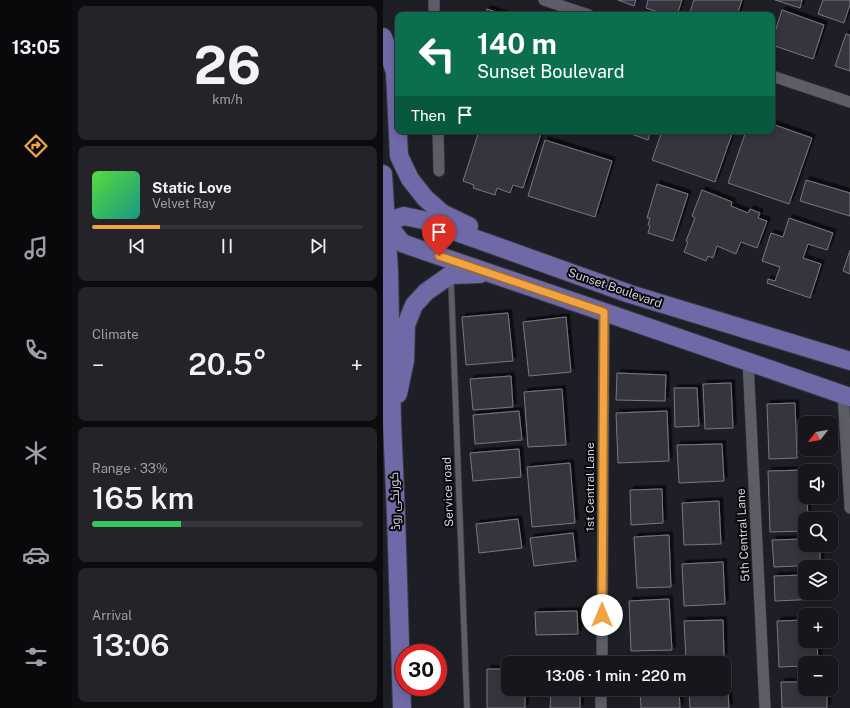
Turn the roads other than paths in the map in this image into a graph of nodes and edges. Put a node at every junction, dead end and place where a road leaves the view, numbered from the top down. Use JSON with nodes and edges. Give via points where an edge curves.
{"nodes":[{"id":1,"x":434,"y":0,"type":"edge"},
{"id":2,"x":544,"y":0,"type":"edge"},
{"id":3,"x":434,"y":12,"type":"edge"},
{"id":4,"x":580,"y":12,"type":"edge"},
{"id":5,"x":383,"y":38,"type":"edge"},
{"id":6,"x":395,"y":72,"type":"edge"},
{"id":7,"x":775,"y":77,"type":"edge"},
{"id":8,"x":850,"y":102,"type":"edge"},
{"id":9,"x":398,"y":134,"type":"edge"},
{"id":10,"x":438,"y":134,"type":"edge"},
{"id":11,"x":439,"y":171,"type":"dead end"},
{"id":12,"x":383,"y":174,"type":"edge"},
{"id":13,"x":384,"y":222,"type":"edge"},
{"id":14,"x":493,"y":274,"type":"junction"},
{"id":15,"x":450,"y":275,"type":"junction"},
{"id":16,"x":630,"y":294,"type":"junction"},
{"id":17,"x":604,"y":312,"type":"junction"},
{"id":18,"x":748,"y":361,"type":"junction"},
{"id":19,"x":850,"y":361,"type":"edge"},
{"id":20,"x":847,"y":396,"type":"edge"},
{"id":21,"x":392,"y":422,"type":"junction"},
{"id":22,"x":850,"y":508,"type":"edge"},
{"id":23,"x":602,"y":656,"type":"edge"},
{"id":24,"x":601,"y":696,"type":"edge"},
{"id":25,"x":402,"y":708,"type":"edge"},
{"id":26,"x":467,"y":708,"type":"edge"},
{"id":27,"x":601,"y":708,"type":"edge"},
{"id":28,"x":765,"y":708,"type":"edge"}],
"edges":[{"from":1,"to":3,"type":"street"},
{"from":2,"to":4,"type":"street"},
{"from":5,"to":6,"type":"main road"},
{"from":7,"to":8,"type":"street"},
{"from":9,"to":16,"type":"main road","via":[[399,156],[410,179],[425,198],[442,213],[465,225],[587,266]]},
{"from":10,"to":11,"type":"street"},
{"from":12,"to":13,"type":"main road","name":"کورنگی روڈ"},
{"from":13,"to":14,"type":"main road","via":[[402,243]]},
{"from":13,"to":16,"type":"main road","name":"Sunset Boulevard","via":[[403,216],[423,220]]},
{"from":13,"to":21,"type":"main road","name":"کورنگی روڈ","via":[[389,271]]},
{"from":14,"to":15,"type":"main road"},
{"from":14,"to":17,"type":"main road"},
{"from":15,"to":21,"type":"main road","via":[[426,292],[414,305],[406,325],[405,361]]},
{"from":15,"to":26,"type":"lane","name":"Service road"},
{"from":16,"to":19,"type":"main road","name":"Sunset Boulevard"},
{"from":17,"to":18,"type":"main road"},
{"from":17,"to":23,"type":"street","name":"1st Central Lane"},
{"from":18,"to":20,"type":"main road"},
{"from":18,"to":28,"type":"street","name":"5th Central Lane"},
{"from":20,"to":22,"type":"street"},
{"from":21,"to":25,"type":"main road","name":"کورنگی روڈ"},
{"from":24,"to":27,"type":"street"}]}
